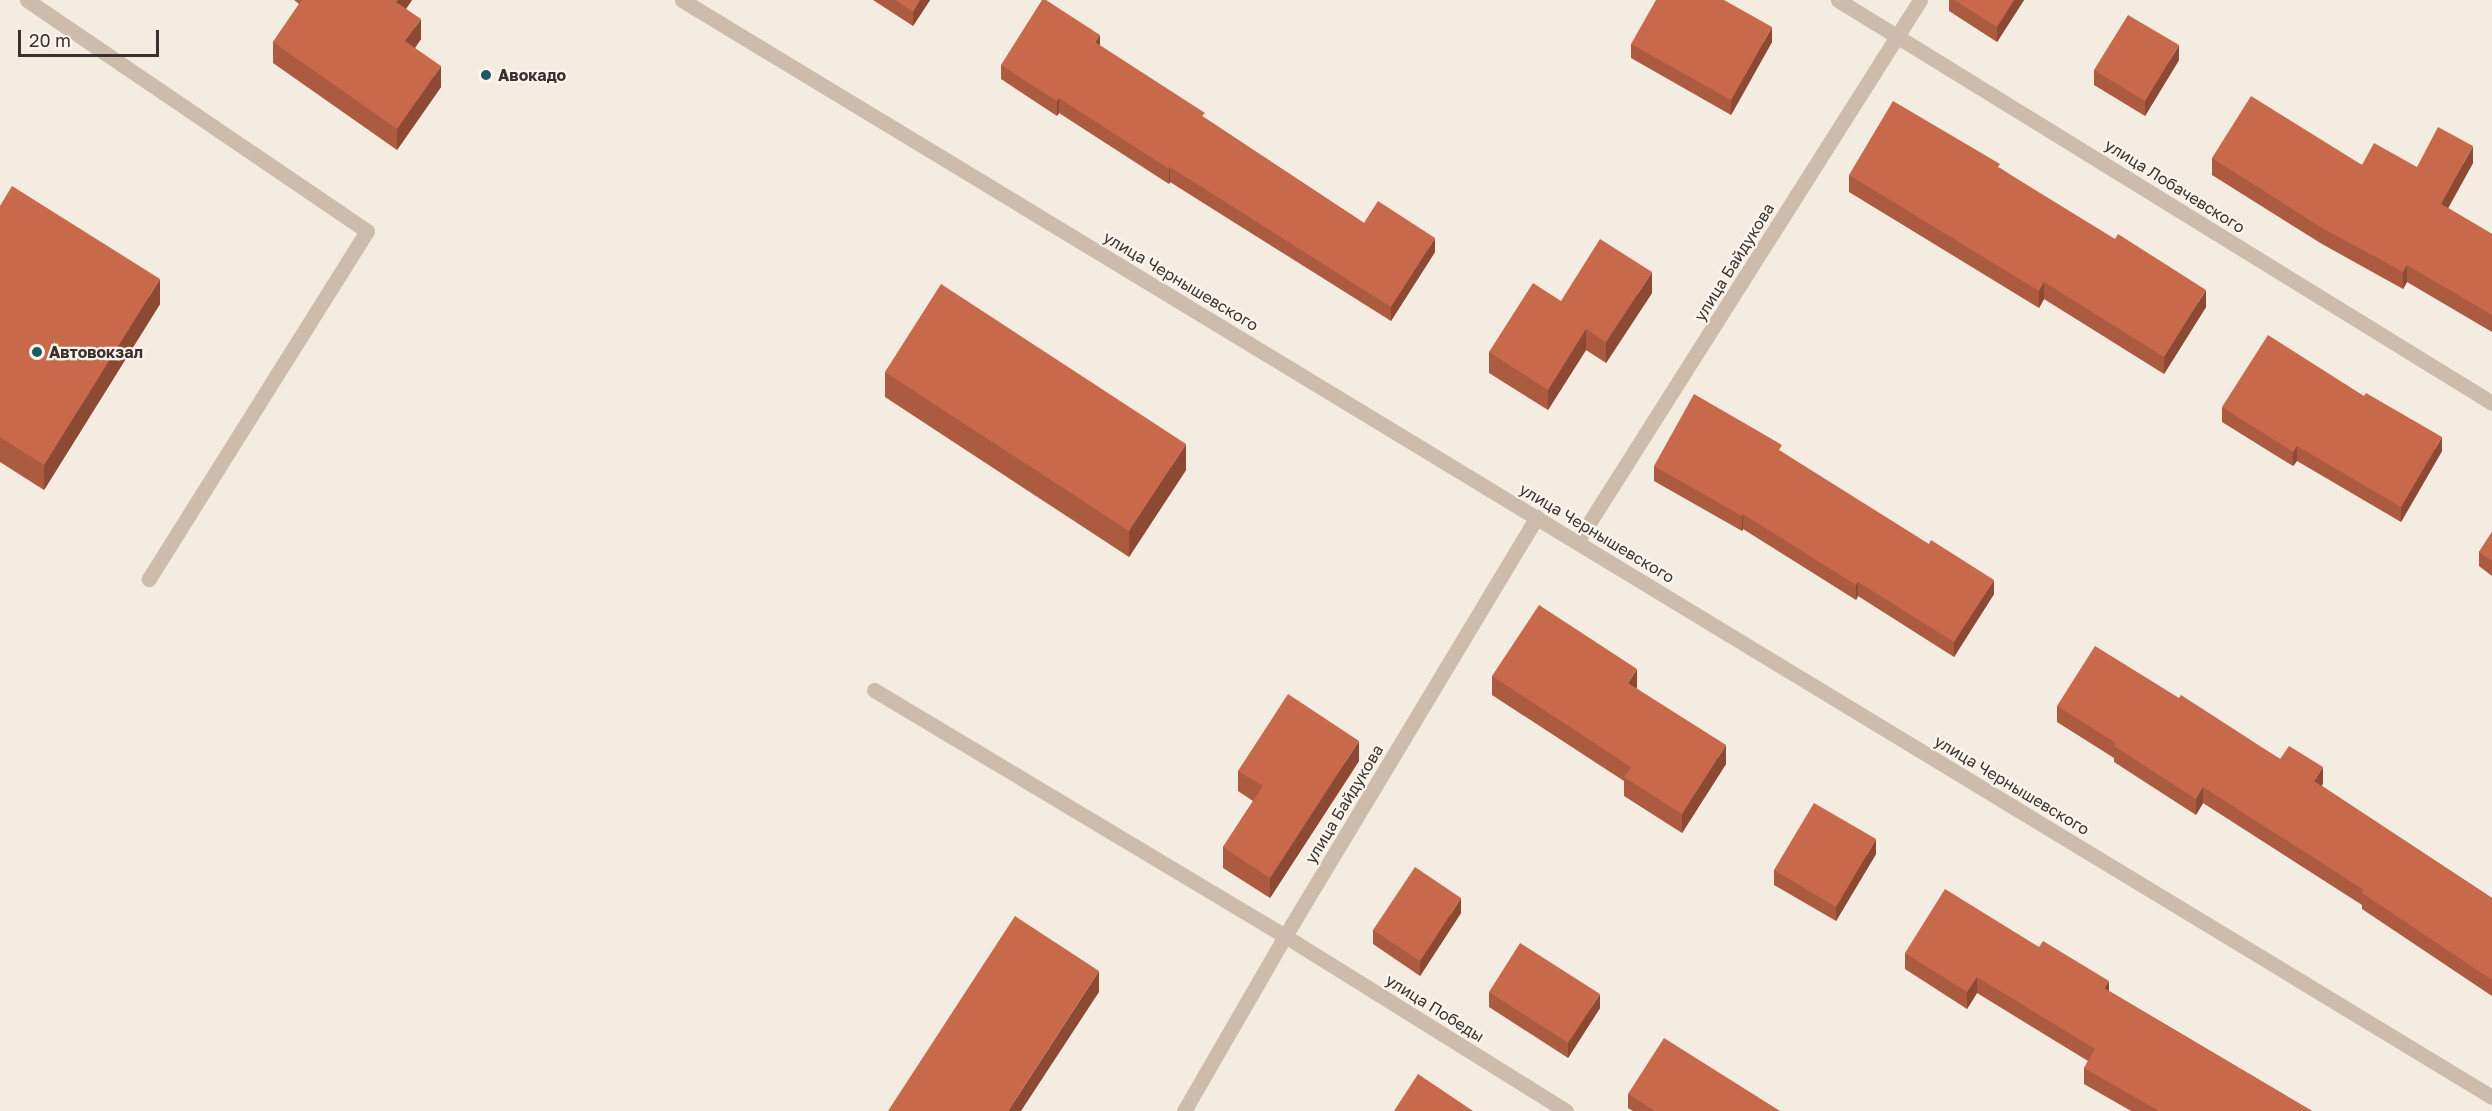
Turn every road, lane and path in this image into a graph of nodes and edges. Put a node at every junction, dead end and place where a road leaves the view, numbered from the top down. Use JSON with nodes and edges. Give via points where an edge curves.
{"nodes":[{"id":1,"x":27,"y":0,"type":"edge"},
{"id":2,"x":682,"y":0,"type":"edge"},
{"id":3,"x":1838,"y":0,"type":"edge"},
{"id":4,"x":1920,"y":0,"type":"edge"},
{"id":5,"x":1898,"y":36,"type":"junction"},
{"id":6,"x":2492,"y":403,"type":"edge"},
{"id":7,"x":1537,"y":517,"type":"junction"},
{"id":8,"x":1577,"y":542,"type":"junction"},
{"id":9,"x":149,"y":579,"type":"dead end"},
{"id":10,"x":874,"y":690,"type":"dead end"},
{"id":11,"x":1285,"y":936,"type":"junction"},
{"id":12,"x":2492,"y":1097,"type":"edge"},
{"id":13,"x":1184,"y":1111,"type":"edge"},
{"id":14,"x":1566,"y":1111,"type":"edge"}],
"edges":[{"from":1,"to":9,"type":"street","via":[[367,231]]},
{"from":2,"to":7,"type":"street","name":"улица Чернышевского"},
{"from":3,"to":5,"type":"street","name":"улица Лобачевского"},
{"from":4,"to":5,"type":"street","name":"улица Байдукова"},
{"from":5,"to":6,"type":"street","name":"улица Лобачевского"},
{"from":5,"to":8,"type":"street","name":"улица Байдукова"},
{"from":7,"to":8,"type":"street","name":"улица Чернышевского"},
{"from":7,"to":11,"type":"street","name":"улица Байдукова"},
{"from":8,"to":12,"type":"street","name":"улица Чернышевского"},
{"from":10,"to":11,"type":"street","name":"улица Победы"},
{"from":11,"to":13,"type":"street","name":"улица Байдукова"},
{"from":11,"to":14,"type":"street","name":"улица Победы"}]}
